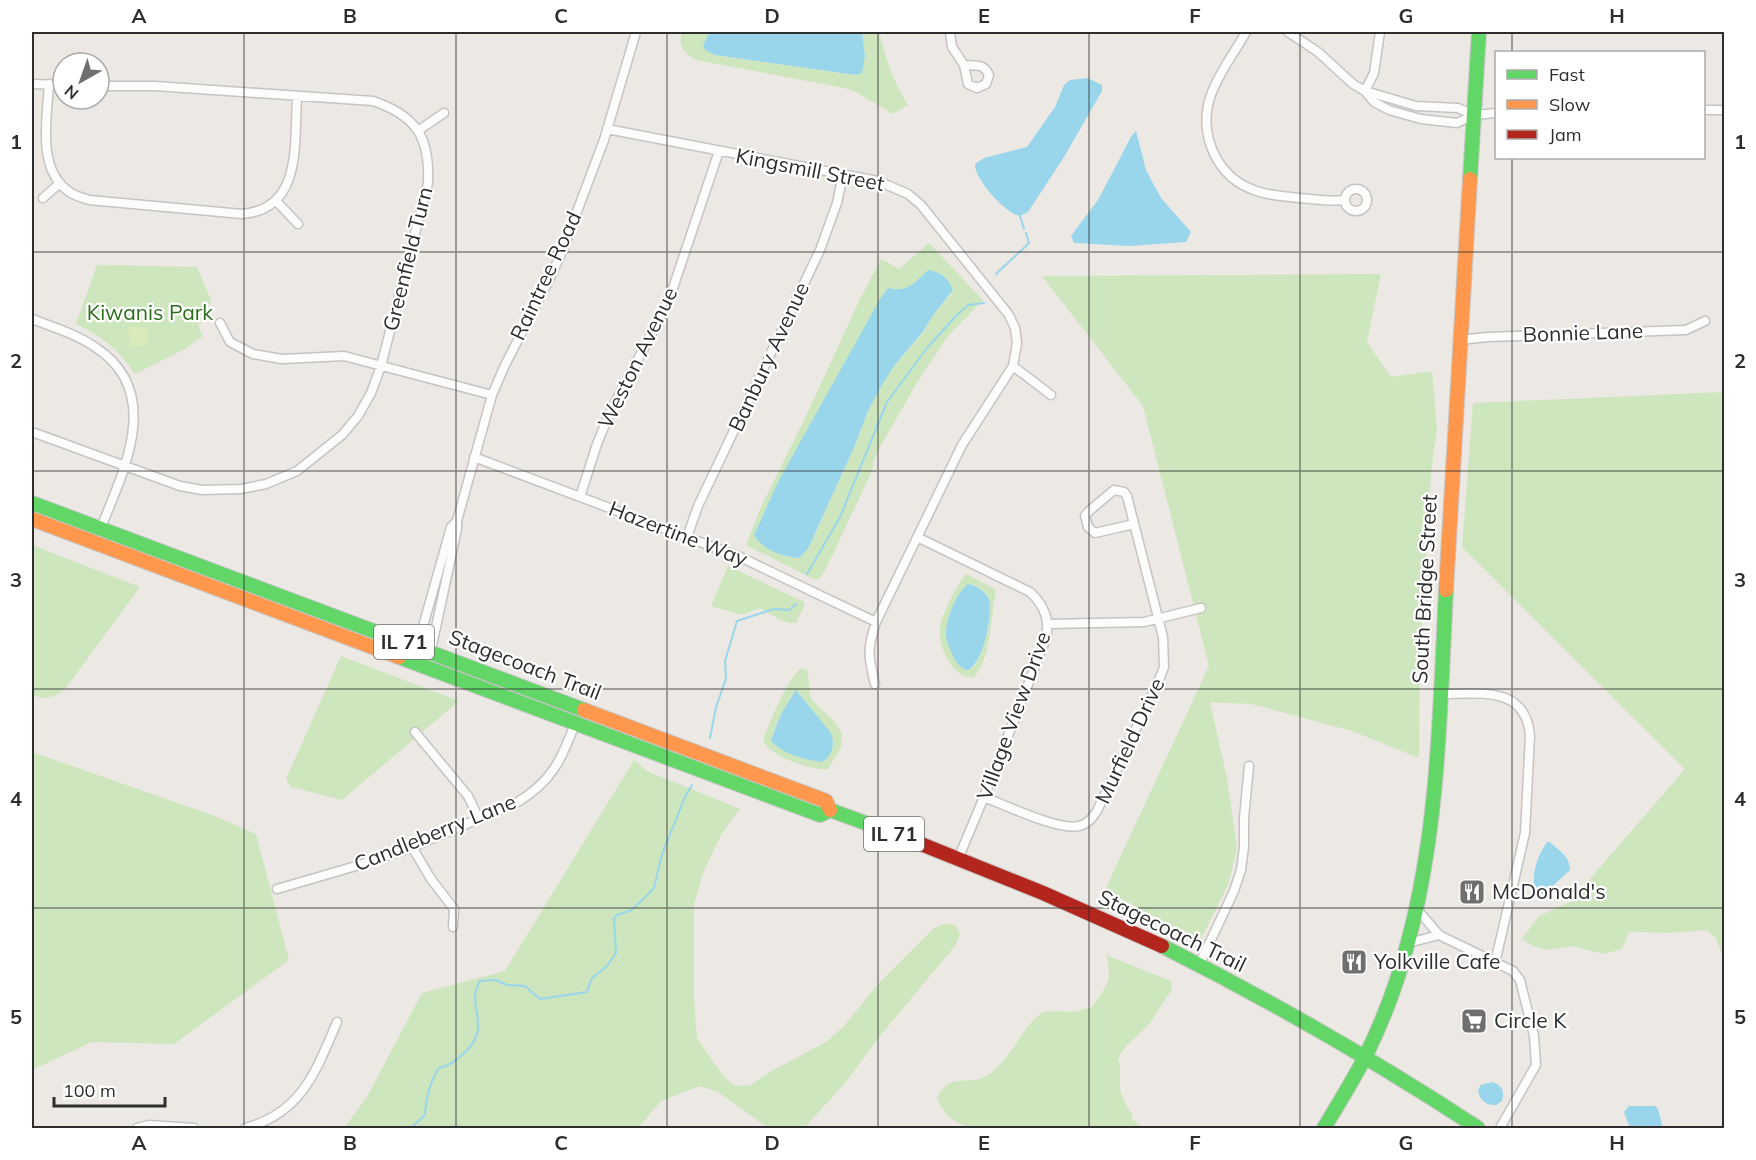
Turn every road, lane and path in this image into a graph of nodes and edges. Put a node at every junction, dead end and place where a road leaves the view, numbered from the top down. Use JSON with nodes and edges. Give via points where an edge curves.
{"nodes":[{"id":1,"x":636,"y":32,"type":"edge"},
{"id":2,"x":950,"y":32,"type":"edge"},
{"id":3,"x":1246,"y":32,"type":"edge"},
{"id":4,"x":1288,"y":32,"type":"edge"},
{"id":5,"x":1380,"y":32,"type":"edge"},
{"id":6,"x":1479,"y":32,"type":"edge"},
{"id":7,"x":964,"y":65,"type":"dead end"},
{"id":8,"x":32,"y":84,"type":"edge"},
{"id":9,"x":49,"y":84,"type":"joint"},
{"id":10,"x":111,"y":86,"type":"edge"},
{"id":11,"x":1365,"y":91,"type":"junction"},
{"id":12,"x":297,"y":97,"type":"junction"},
{"id":13,"x":1705,"y":110,"type":"edge"},
{"id":14,"x":1725,"y":110,"type":"edge"},
{"id":15,"x":444,"y":113,"type":"dead end"},
{"id":16,"x":1495,"y":113,"type":"edge"},
{"id":17,"x":1474,"y":114,"type":"junction"},
{"id":18,"x":607,"y":129,"type":"junction"},
{"id":19,"x":419,"y":130,"type":"junction"},
{"id":20,"x":719,"y":151,"type":"junction"},
{"id":21,"x":843,"y":175,"type":"junction"},
{"id":22,"x":60,"y":183,"type":"junction"},
{"id":23,"x":43,"y":198,"type":"dead end"},
{"id":24,"x":276,"y":201,"type":"junction"},
{"id":25,"x":1345,"y":201,"type":"dead end"},
{"id":26,"x":298,"y":224,"type":"dead end"},
{"id":27,"x":32,"y":319,"type":"edge"},
{"id":28,"x":1705,"y":321,"type":"dead end"},
{"id":29,"x":220,"y":323,"type":"dead end"},
{"id":30,"x":1460,"y":340,"type":"junction"},
{"id":31,"x":381,"y":366,"type":"junction"},
{"id":32,"x":1013,"y":366,"type":"junction"},
{"id":33,"x":1051,"y":394,"type":"dead end"},
{"id":34,"x":492,"y":395,"type":"junction"},
{"id":35,"x":32,"y":432,"type":"edge"},
{"id":36,"x":474,"y":457,"type":"junction"},
{"id":37,"x":124,"y":466,"type":"junction"},
{"id":38,"x":580,"y":497,"type":"junction"},
{"id":39,"x":32,"y":503,"type":"edge"},
{"id":40,"x":32,"y":519,"type":"edge"},
{"id":41,"x":457,"y":521,"type":"junction"},
{"id":42,"x":1134,"y":524,"type":"junction"},
{"id":43,"x":100,"y":528,"type":"junction"},
{"id":44,"x":687,"y":537,"type":"junction"},
{"id":45,"x":917,"y":537,"type":"junction"},
{"id":46,"x":95,"y":542,"type":"junction"},
{"id":47,"x":1201,"y":608,"type":"dead end"},
{"id":48,"x":1160,"y":620,"type":"junction"},
{"id":49,"x":876,"y":622,"type":"junction"},
{"id":50,"x":1048,"y":624,"type":"junction"},
{"id":51,"x":417,"y":646,"type":"junction"},
{"id":52,"x":431,"y":652,"type":"junction"},
{"id":53,"x":411,"y":661,"type":"junction"},
{"id":54,"x":425,"y":666,"type":"junction"},
{"id":55,"x":875,"y":684,"type":"dead end"},
{"id":56,"x":1441,"y":694,"type":"junction"},
{"id":57,"x":580,"y":708,"type":"junction"},
{"id":58,"x":575,"y":722,"type":"junction"},
{"id":59,"x":415,"y":732,"type":"dead end"},
{"id":60,"x":1249,"y":766,"type":"dead end"},
{"id":61,"x":984,"y":797,"type":"junction"},
{"id":62,"x":830,"y":810,"type":"junction"},
{"id":63,"x":478,"y":819,"type":"junction"},
{"id":64,"x":412,"y":847,"type":"junction"},
{"id":65,"x":958,"y":859,"type":"junction"},
{"id":66,"x":277,"y":889,"type":"dead end"},
{"id":67,"x":1417,"y":909,"type":"junction"},
{"id":68,"x":453,"y":927,"type":"dead end"},
{"id":69,"x":1439,"y":935,"type":"junction"},
{"id":70,"x":1408,"y":943,"type":"junction"},
{"id":71,"x":1496,"y":963,"type":"junction"},
{"id":72,"x":1199,"y":965,"type":"junction"},
{"id":73,"x":337,"y":1022,"type":"dead end"},
{"id":74,"x":1365,"y":1057,"type":"junction"},
{"id":75,"x":137,"y":1128,"type":"edge"},
{"id":76,"x":194,"y":1128,"type":"edge"},
{"id":77,"x":245,"y":1128,"type":"edge"},
{"id":78,"x":1324,"y":1128,"type":"edge"},
{"id":79,"x":1478,"y":1128,"type":"edge"},
{"id":80,"x":1500,"y":1128,"type":"edge"}],
"edges":[{"from":1,"to":18,"type":"street","name":"Raintree Road"},
{"from":2,"to":7,"type":"street","via":[[952,47]]},
{"from":3,"to":25,"type":"street","via":[[1209,102],[1206,130],[1215,158],[1232,178],[1265,194]]},
{"from":4,"to":11,"type":"street"},
{"from":5,"to":11,"type":"street","via":[[1374,73]]},
{"from":6,"to":17,"type":"main road","name":"South Bridge Street"},
{"from":8,"to":9,"type":"street"},
{"from":9,"to":22,"type":"street","via":[[47,156]]},
{"from":10,"to":12,"type":"street"},
{"from":11,"to":17,"type":"street","via":[[1416,106],[1458,108]]},
{"from":11,"to":17,"type":"street","via":[[1374,102],[1404,116],[1457,123]]},
{"from":12,"to":19,"type":"street","via":[[373,101],[405,116]]},
{"from":12,"to":24,"type":"street","via":[[292,172]]},
{"from":13,"to":14,"type":"street"},
{"from":15,"to":19,"type":"street"},
{"from":16,"to":17,"type":"street"},
{"from":17,"to":30,"type":"main road","name":"South Bridge Street"},
{"from":18,"to":20,"type":"street","name":"Kingsmill Street"},
{"from":18,"to":34,"type":"street","name":"Raintree Road","via":[[550,278]]},
{"from":19,"to":31,"type":"street","name":"Greenfield Turn","via":[[429,161],[429,183]]},
{"from":20,"to":21,"type":"street","name":"Kingsmill Street"},
{"from":20,"to":38,"type":"street","name":"Weston Avenue","via":[[671,292],[608,418]]},
{"from":21,"to":32,"type":"street","name":"Kingsmill Street","via":[[895,187],[921,205],[1009,315],[1017,343]]},
{"from":21,"to":44,"type":"street","name":"Banbury Avenue","via":[[820,250],[698,506]]},
{"from":22,"to":23,"type":"street"},
{"from":22,"to":24,"type":"street","via":[[89,200],[242,214],[261,210]]},
{"from":24,"to":26,"type":"street"},
{"from":27,"to":37,"type":"street","via":[[97,348],[122,375],[134,416]]},
{"from":28,"to":30,"type":"street","name":"Bonnie Lane","via":[[1686,330]]},
{"from":29,"to":31,"type":"street","via":[[230,342],[253,354],[282,359],[344,356]]},
{"from":30,"to":56,"type":"main road","name":"South Bridge Street"},
{"from":31,"to":34,"type":"street"},
{"from":31,"to":37,"type":"street","name":"Greenfield Turn","via":[[358,416],[342,435],[284,477],[241,489],[202,490]]},
{"from":32,"to":33,"type":"street"},
{"from":32,"to":45,"type":"street","name":"Kingsmill Street","via":[[962,445]]},
{"from":34,"to":36,"type":"street","name":"Raintree Road"},
{"from":35,"to":37,"type":"street","name":"Greenfield Turn"},
{"from":36,"to":38,"type":"street","name":"Hazertine Way"},
{"from":36,"to":41,"type":"street","name":"Raintree Road"},
{"from":37,"to":43,"type":"street"},
{"from":38,"to":44,"type":"street","name":"Hazertine Way"},
{"from":39,"to":43,"type":"main road","name":"Stagecoach Trail","number":"IL 71"},
{"from":40,"to":46,"type":"main road","name":"Stagecoach Trail","number":"IL 71"},
{"from":41,"to":51,"type":"street","name":"Raintree Road","via":[[452,526]]},
{"from":41,"to":52,"type":"street","name":"Raintree Road"},
{"from":42,"to":42,"type":"street","via":[[1127,496],[1119,489],[1085,516],[1095,533]]},
{"from":42,"to":48,"type":"street"},
{"from":43,"to":46,"type":"street"},
{"from":43,"to":51,"type":"main road","name":"Stagecoach Trail","number":"IL 71"},
{"from":44,"to":49,"type":"street","name":"Hazertine Way","via":[[759,566]]},
{"from":45,"to":49,"type":"street","name":"Kingsmill Street"},
{"from":45,"to":50,"type":"street","name":"Village View Drive","via":[[1030,592],[1042,606]]},
{"from":46,"to":53,"type":"main road","name":"Stagecoach Trail","number":"IL 71"},
{"from":47,"to":48,"type":"street"},
{"from":48,"to":50,"type":"street"},
{"from":48,"to":61,"type":"street","name":"Murfield Drive","via":[[1164,667],[1091,820],[1082,825],[1059,826]]},
{"from":49,"to":55,"type":"street","name":"Kingsmill Street","via":[[868,655]]},
{"from":50,"to":61,"type":"street","name":"Village View Drive","via":[[1045,641]]},
{"from":51,"to":52,"type":"main road","name":"Stagecoach Trail","number":"IL 71"},
{"from":51,"to":53,"type":"street","name":"Raintree Road"},
{"from":52,"to":54,"type":"street","name":"Raintree Road"},
{"from":52,"to":57,"type":"main road","name":"Stagecoach Trail","number":"IL 71"},
{"from":53,"to":54,"type":"main road","name":"Stagecoach Trail","number":"IL 71"},
{"from":54,"to":58,"type":"main road","name":"Stagecoach Trail","number":"IL 71"},
{"from":56,"to":67,"type":"main road","name":"South Bridge Street","via":[[1429,837]]},
{"from":56,"to":71,"type":"street","via":[[1504,697],[1517,704],[1528,721],[1525,833]]},
{"from":57,"to":58,"type":"street","name":"Candleberry Lane"},
{"from":57,"to":62,"type":"main road","name":"Stagecoach Trail","number":"IL 71","via":[[826,801]]},
{"from":58,"to":62,"type":"main road","name":"Stagecoach Trail","number":"IL 71","via":[[820,815]]},
{"from":58,"to":63,"type":"street","name":"Candleberry Lane","via":[[564,753],[549,777],[530,795]]},
{"from":59,"to":63,"type":"street","via":[[468,796]]},
{"from":60,"to":72,"type":"street","via":[[1241,870]]},
{"from":61,"to":65,"type":"street","name":"Village View Drive"},
{"from":62,"to":65,"type":"main road","name":"Stagecoach Trail","number":"IL 71"},
{"from":63,"to":64,"type":"street","name":"Candleberry Lane"},
{"from":64,"to":66,"type":"street","name":"Candleberry Lane"},
{"from":64,"to":68,"type":"street","via":[[454,909]]},
{"from":65,"to":72,"type":"main road","name":"Stagecoach Trail","number":"IL 71","via":[[1103,919]]},
{"from":67,"to":69,"type":"street"},
{"from":67,"to":70,"type":"main road","name":"South Bridge Street"},
{"from":69,"to":70,"type":"street"},
{"from":69,"to":71,"type":"street"},
{"from":70,"to":74,"type":"main road","name":"South Bridge Street"},
{"from":71,"to":80,"type":"street","via":[[1513,971],[1520,980],[1536,1050],[1536,1065]]},
{"from":72,"to":74,"type":"main road","name":"Stagecoach Trail","number":"IL 71"},
{"from":73,"to":77,"type":"street","via":[[304,1090],[264,1122]]},
{"from":74,"to":78,"type":"main road","name":"South Bridge Street"},
{"from":74,"to":79,"type":"main road","name":"Stagecoach Trail","number":"IL 71"},
{"from":75,"to":76,"type":"street"}]}
